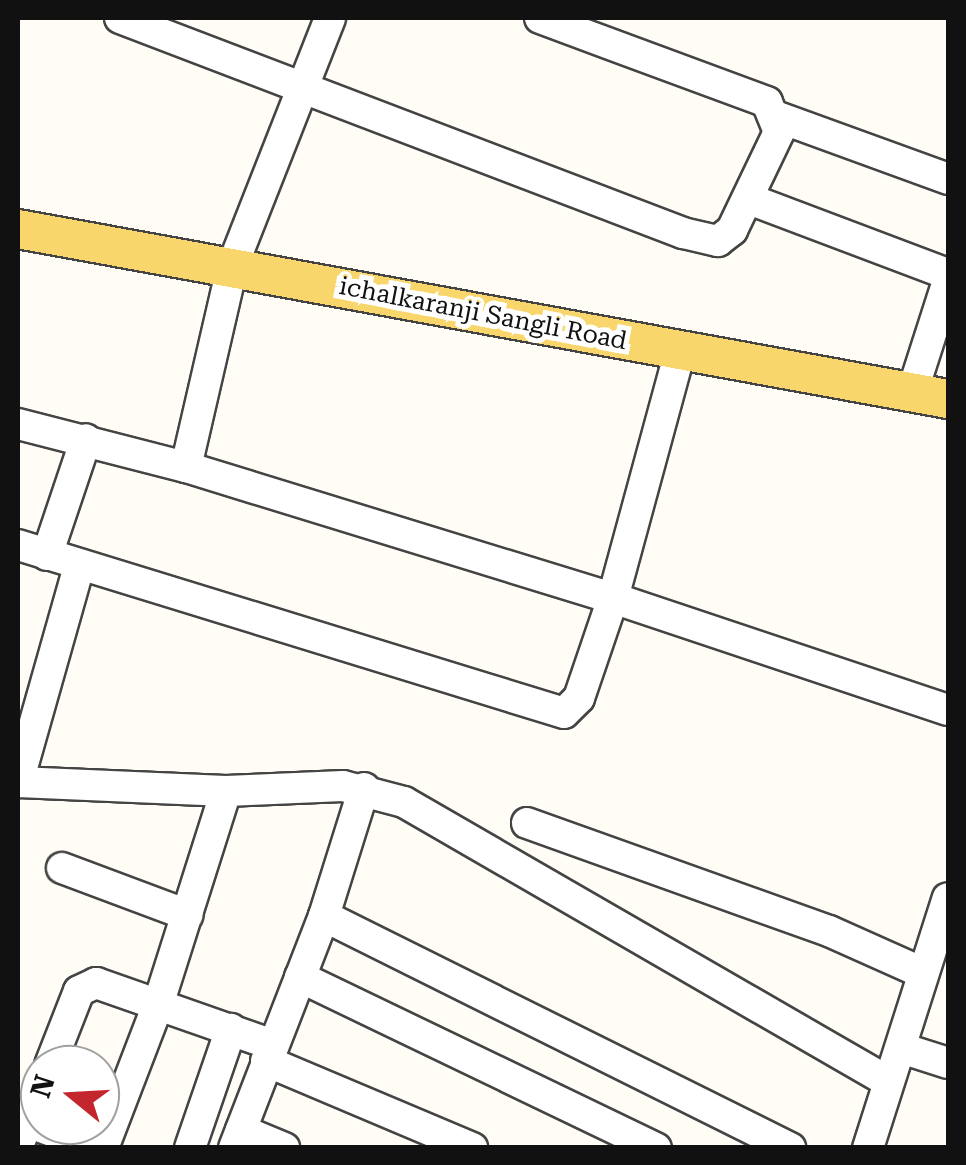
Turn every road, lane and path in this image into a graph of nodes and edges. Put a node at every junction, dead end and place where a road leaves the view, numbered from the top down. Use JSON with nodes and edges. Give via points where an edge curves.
{"nodes":[{"id":1,"x":120,"y":18,"type":"edge"},
{"id":2,"x":330,"y":18,"type":"edge"},
{"id":3,"x":540,"y":18,"type":"edge"},
{"id":4,"x":303,"y":90,"type":"junction"},
{"id":5,"x":778,"y":117,"type":"junction"},
{"id":6,"x":948,"y":178,"type":"edge"},
{"id":7,"x":749,"y":198,"type":"junction"},
{"id":8,"x":18,"y":229,"type":"edge"},
{"id":9,"x":232,"y":266,"type":"junction"},
{"id":10,"x":948,"y":278,"type":"edge"},
{"id":11,"x":680,"y":352,"type":"junction"},
{"id":12,"x":930,"y":396,"type":"edge"},
{"id":13,"x":18,"y":424,"type":"edge"},
{"id":14,"x":86,"y":439,"type":"junction"},
{"id":15,"x":186,"y":467,"type":"junction"},
{"id":16,"x":18,"y":545,"type":"edge"},
{"id":17,"x":47,"y":556,"type":"junction"},
{"id":18,"x":79,"y":567,"type":"junction"},
{"id":19,"x":613,"y":598,"type":"junction"},
{"id":20,"x":948,"y":710,"type":"edge"},
{"id":21,"x":18,"y":782,"type":"edge"},
{"id":22,"x":364,"y":788,"type":"junction"},
{"id":23,"x":226,"y":791,"type":"junction"},
{"id":24,"x":527,"y":822,"type":"dead end"},
{"id":25,"x":62,"y":868,"type":"dead end"},
{"id":26,"x":948,"y":898,"type":"edge"},
{"id":27,"x":188,"y":915,"type":"junction"},
{"id":28,"x":324,"y":916,"type":"junction"},
{"id":29,"x":941,"y":941,"type":"edge"},
{"id":30,"x":923,"y":973,"type":"junction"},
{"id":31,"x":300,"y":977,"type":"junction"},
{"id":32,"x":159,"y":1002,"type":"junction"},
{"id":33,"x":231,"y":1029,"type":"junction"},
{"id":34,"x":59,"y":1045,"type":"edge"},
{"id":35,"x":901,"y":1048,"type":"junction"},
{"id":36,"x":270,"y":1053,"type":"junction"},
{"id":37,"x":948,"y":1063,"type":"edge"},
{"id":38,"x":887,"y":1081,"type":"junction"},
{"id":39,"x":237,"y":1138,"type":"edge"},
{"id":40,"x":101,"y":1148,"type":"edge"},
{"id":41,"x":190,"y":1148,"type":"edge"},
{"id":42,"x":284,"y":1148,"type":"edge"},
{"id":43,"x":472,"y":1148,"type":"edge"},
{"id":44,"x":656,"y":1148,"type":"edge"},
{"id":45,"x":790,"y":1148,"type":"edge"},
{"id":46,"x":868,"y":1148,"type":"edge"}],
"edges":[{"from":1,"to":4,"type":"street"},
{"from":2,"to":4,"type":"street"},
{"from":3,"to":5,"type":"street","via":[[746,88]]},
{"from":4,"to":7,"type":"street","via":[[707,241],[732,230]]},
{"from":4,"to":9,"type":"street"},
{"from":5,"to":6,"type":"street"},
{"from":5,"to":7,"type":"street","via":[[779,132]]},
{"from":7,"to":10,"type":"street"},
{"from":8,"to":9,"type":"main road","name":"ichalkaranji Sangli Road"},
{"from":9,"to":11,"type":"main road","name":"ichalkaranji Sangli Road"},
{"from":9,"to":15,"type":"street"},
{"from":10,"to":12,"type":"street"},
{"from":11,"to":12,"type":"main road","name":"ichalkaranji Sangli Road"},
{"from":11,"to":19,"type":"street"},
{"from":13,"to":14,"type":"street"},
{"from":14,"to":15,"type":"street"},
{"from":14,"to":17,"type":"street"},
{"from":15,"to":19,"type":"street"},
{"from":16,"to":17,"type":"street"},
{"from":17,"to":18,"type":"street"},
{"from":18,"to":19,"type":"street","via":[[564,713],[579,698]]},
{"from":18,"to":21,"type":"street"},
{"from":19,"to":20,"type":"street"},
{"from":21,"to":23,"type":"street"},
{"from":22,"to":23,"type":"street"},
{"from":22,"to":28,"type":"street"},
{"from":22,"to":38,"type":"street","via":[[442,819]]},
{"from":23,"to":27,"type":"street"},
{"from":24,"to":30,"type":"street","via":[[829,931]]},
{"from":25,"to":27,"type":"street"},
{"from":26,"to":29,"type":"street"},
{"from":27,"to":32,"type":"street"},
{"from":28,"to":31,"type":"street"},
{"from":28,"to":45,"type":"street"},
{"from":29,"to":30,"type":"street"},
{"from":30,"to":35,"type":"street"},
{"from":31,"to":36,"type":"street"},
{"from":31,"to":44,"type":"street"},
{"from":32,"to":33,"type":"street"},
{"from":32,"to":34,"type":"street","via":[[86,985]]},
{"from":32,"to":40,"type":"street"},
{"from":33,"to":36,"type":"street"},
{"from":33,"to":41,"type":"street"},
{"from":35,"to":37,"type":"street"},
{"from":35,"to":38,"type":"street"},
{"from":36,"to":39,"type":"street"},
{"from":36,"to":43,"type":"street"},
{"from":38,"to":46,"type":"street"},
{"from":39,"to":42,"type":"street"}]}
